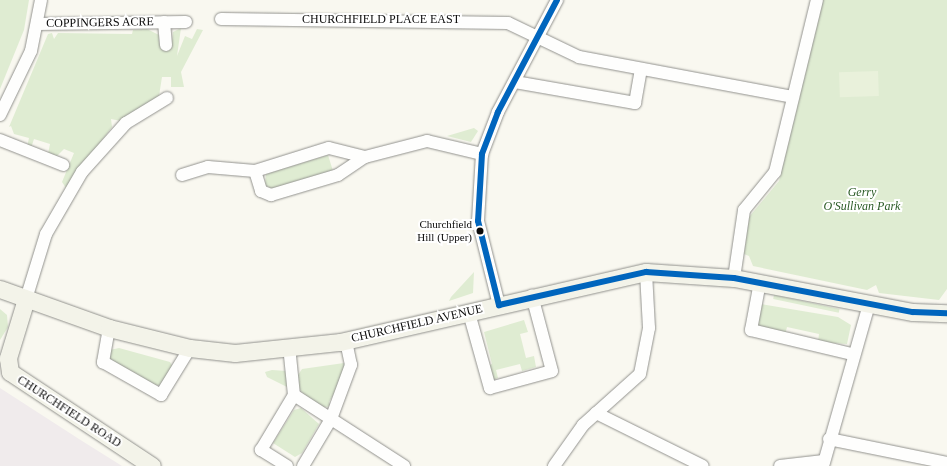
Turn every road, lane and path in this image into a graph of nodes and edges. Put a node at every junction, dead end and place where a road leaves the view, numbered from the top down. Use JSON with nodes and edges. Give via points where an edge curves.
{"nodes":[{"id":1,"x":40,"y":0,"type":"edge"},
{"id":2,"x":557,"y":0,"type":"edge"},
{"id":3,"x":817,"y":0,"type":"edge"},
{"id":4,"x":221,"y":19,"type":"dead end"},
{"id":5,"x":164,"y":22,"type":"junction"},
{"id":6,"x":186,"y":22,"type":"dead end"},
{"id":7,"x":37,"y":24,"type":"junction"},
{"id":8,"x":538,"y":37,"type":"junction"},
{"id":9,"x":166,"y":45,"type":"dead end"},
{"id":10,"x":641,"y":70,"type":"junction"},
{"id":11,"x":515,"y":82,"type":"junction"},
{"id":12,"x":792,"y":97,"type":"junction"},
{"id":13,"x":167,"y":98,"type":"dead end"},
{"id":14,"x":0,"y":114,"type":"edge"},
{"id":15,"x":0,"y":140,"type":"edge"},
{"id":16,"x":482,"y":154,"type":"junction"},
{"id":17,"x":366,"y":157,"type":"junction"},
{"id":18,"x":63,"y":165,"type":"dead end"},
{"id":19,"x":255,"y":171,"type":"junction"},
{"id":20,"x":182,"y":175,"type":"dead end"},
{"id":21,"x":646,"y":272,"type":"junction"},
{"id":22,"x":734,"y":278,"type":"junction"},
{"id":23,"x":760,"y":282,"type":"junction"},
{"id":24,"x":0,"y":289,"type":"edge"},
{"id":25,"x":532,"y":296,"type":"junction"},
{"id":26,"x":29,"y":301,"type":"junction"},
{"id":27,"x":869,"y":304,"type":"junction"},
{"id":28,"x":499,"y":305,"type":"junction"},
{"id":29,"x":469,"y":313,"type":"junction"},
{"id":30,"x":947,"y":313,"type":"edge"},
{"id":31,"x":109,"y":328,"type":"junction"},
{"id":32,"x":346,"y":341,"type":"junction"},
{"id":33,"x":289,"y":346,"type":"junction"},
{"id":34,"x":190,"y":348,"type":"junction"},
{"id":35,"x":852,"y":354,"type":"junction"},
{"id":36,"x":4,"y":365,"type":"edge"},
{"id":37,"x":294,"y":395,"type":"junction"},
{"id":38,"x":596,"y":413,"type":"junction"},
{"id":39,"x":331,"y":419,"type":"junction"},
{"id":40,"x":829,"y":439,"type":"junction"},
{"id":41,"x":947,"y":463,"type":"edge"},
{"id":42,"x":823,"y":464,"type":"edge"},
{"id":43,"x":152,"y":466,"type":"edge"},
{"id":44,"x":287,"y":466,"type":"edge"},
{"id":45,"x":303,"y":466,"type":"edge"},
{"id":46,"x":404,"y":466,"type":"edge"},
{"id":47,"x":554,"y":466,"type":"edge"},
{"id":48,"x":703,"y":466,"type":"edge"},
{"id":49,"x":780,"y":466,"type":"edge"}],
"edges":[{"from":1,"to":7,"type":"street"},
{"from":2,"to":8,"type":"street"},
{"from":3,"to":12,"type":"street"},
{"from":4,"to":8,"type":"street","name":"CHURCHFIELD PLACE EAST","via":[[485,21],[508,23]]},
{"from":5,"to":6,"type":"street","name":"COPPINGERS ACRE"},
{"from":5,"to":7,"type":"street","name":"COPPINGERS ACRE"},
{"from":5,"to":9,"type":"street","name":"COPPINGERS ACRE"},
{"from":7,"to":14,"type":"street","via":[[31,51]]},
{"from":8,"to":10,"type":"street","name":"CHURCHFIELD PLACE EAST","via":[[579,57]]},
{"from":8,"to":11,"type":"street"},
{"from":10,"to":11,"type":"street","via":[[635,103]]},
{"from":10,"to":12,"type":"street","name":"CHURCHFIELD PLACE EAST"},
{"from":11,"to":16,"type":"street"},
{"from":12,"to":22,"type":"street","via":[[775,172],[744,210]]},
{"from":13,"to":26,"type":"street","via":[[126,123],[82,172],[46,234]]},
{"from":15,"to":18,"type":"street"},
{"from":16,"to":17,"type":"street","via":[[427,141]]},
{"from":16,"to":28,"type":"street","via":[[478,221]]},
{"from":17,"to":19,"type":"street","via":[[329,148]]},
{"from":17,"to":19,"type":"street","via":[[338,175],[271,195],[261,191]]},
{"from":19,"to":20,"type":"street","via":[[208,167]]},
{"from":21,"to":22,"type":"street","name":"CHURCHFIELD AVENUE"},
{"from":21,"to":25,"type":"street","name":"CHURCHFIELD AVENUE"},
{"from":21,"to":38,"type":"street","via":[[649,328],[640,374]]},
{"from":22,"to":23,"type":"street","name":"CHURCHFIELD AVENUE"},
{"from":23,"to":27,"type":"street","name":"CHURCHFIELD AVENUE"},
{"from":23,"to":35,"type":"street","via":[[751,330]]},
{"from":24,"to":26,"type":"street","name":"CHURCHFIELD AVENUE"},
{"from":25,"to":28,"type":"street","name":"CHURCHFIELD AVENUE"},
{"from":25,"to":29,"type":"street","via":[[552,371],[490,388]]},
{"from":26,"to":31,"type":"street","name":"CHURCHFIELD AVENUE"},
{"from":26,"to":36,"type":"street","name":"CHURCHFIELD ROAD"},
{"from":27,"to":30,"type":"street","name":"CHURCHFIELD AVENUE"},
{"from":27,"to":35,"type":"street"},
{"from":28,"to":29,"type":"street","name":"CHURCHFIELD AVENUE"},
{"from":29,"to":32,"type":"street","name":"CHURCHFIELD AVENUE"},
{"from":31,"to":34,"type":"street","name":"CHURCHFIELD AVENUE"},
{"from":31,"to":34,"type":"street","via":[[103,362],[161,395]]},
{"from":32,"to":33,"type":"street","name":"CHURCHFIELD AVENUE"},
{"from":32,"to":39,"type":"street","via":[[351,366]]},
{"from":33,"to":34,"type":"street","name":"CHURCHFIELD AVENUE","via":[[235,353]]},
{"from":33,"to":37,"type":"street"},
{"from":35,"to":40,"type":"street"},
{"from":36,"to":43,"type":"street","name":"CHURCHFIELD ROAD","via":[[15,378]]},
{"from":37,"to":39,"type":"street"},
{"from":37,"to":44,"type":"street","via":[[261,450]]},
{"from":38,"to":47,"type":"street","via":[[583,425]]},
{"from":38,"to":48,"type":"street"},
{"from":39,"to":45,"type":"street"},
{"from":39,"to":46,"type":"street"},
{"from":40,"to":41,"type":"street"},
{"from":40,"to":42,"type":"street"},
{"from":42,"to":49,"type":"street"}]}
